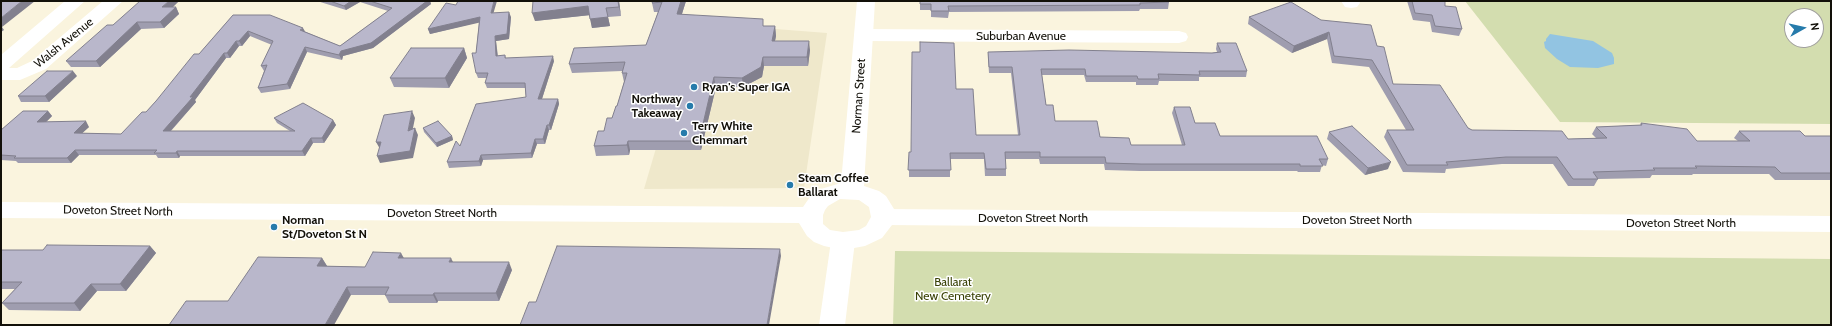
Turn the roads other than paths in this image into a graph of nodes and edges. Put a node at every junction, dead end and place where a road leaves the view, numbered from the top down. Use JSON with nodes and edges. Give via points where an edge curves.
{"nodes":[{"id":1,"x":76,"y":1,"type":"edge"},
{"id":2,"x":114,"y":1,"type":"edge"},
{"id":3,"x":866,"y":1,"type":"edge"},
{"id":4,"x":864,"y":35,"type":"junction"},
{"id":5,"x":1179,"y":37,"type":"dead end"},
{"id":6,"x":3,"y":74,"type":"edge"},
{"id":7,"x":852,"y":191,"type":"junction"},
{"id":8,"x":1,"y":210,"type":"edge"},
{"id":9,"x":811,"y":215,"type":"junction"},
{"id":10,"x":883,"y":217,"type":"junction"},
{"id":11,"x":1831,"y":224,"type":"edge"},
{"id":12,"x":843,"y":242,"type":"junction"},
{"id":13,"x":832,"y":325,"type":"edge"}],
"edges":[{"from":1,"to":6,"type":"street","name":"Walsh Avenue"},
{"from":2,"to":6,"type":"street","name":"Walsh Avenue","via":[[39,65],[24,72]]},
{"from":3,"to":4,"type":"street","name":"Norman Street"},
{"from":4,"to":5,"type":"street","name":"Suburban Avenue"},
{"from":4,"to":7,"type":"street","name":"Norman Street"},
{"from":7,"to":9,"type":"street","via":[[829,194],[814,207]]},
{"from":7,"to":10,"type":"street","via":[[871,196],[878,202]]},
{"from":8,"to":9,"type":"street","name":"Doveton Street North"},
{"from":9,"to":12,"type":"street","via":[[811,223],[819,233]]},
{"from":10,"to":11,"type":"street","name":"Doveton Street North"},
{"from":10,"to":12,"type":"street","via":[[874,232]]},
{"from":12,"to":13,"type":"street"}]}
